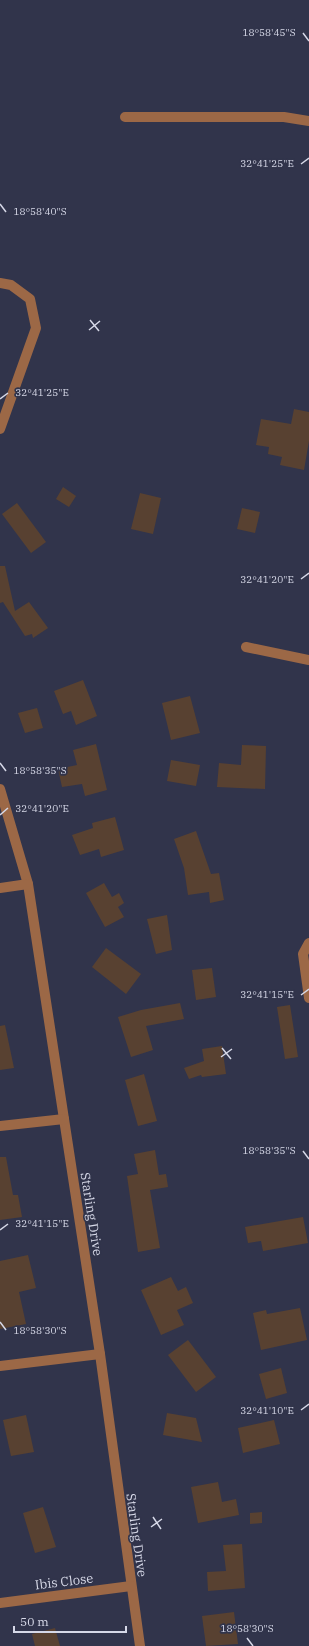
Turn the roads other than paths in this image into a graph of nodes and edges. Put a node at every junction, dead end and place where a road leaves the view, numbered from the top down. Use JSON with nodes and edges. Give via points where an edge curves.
{"nodes":[{"id":1,"x":125,"y":117,"type":"dead end"},
{"id":2,"x":309,"y":121,"type":"edge"},
{"id":3,"x":0,"y":283,"type":"edge"},
{"id":4,"x":0,"y":429,"type":"edge"},
{"id":5,"x":246,"y":647,"type":"dead end"},
{"id":6,"x":309,"y":660,"type":"edge"},
{"id":7,"x":0,"y":789,"type":"edge"},
{"id":8,"x":28,"y":884,"type":"junction"},
{"id":9,"x":0,"y":888,"type":"edge"},
{"id":10,"x":309,"y":943,"type":"edge"},
{"id":11,"x":309,"y":998,"type":"edge"},
{"id":12,"x":64,"y":1119,"type":"junction"},
{"id":13,"x":0,"y":1126,"type":"edge"},
{"id":14,"x":100,"y":1354,"type":"junction"},
{"id":15,"x":0,"y":1366,"type":"edge"},
{"id":16,"x":131,"y":1586,"type":"junction"},
{"id":17,"x":0,"y":1603,"type":"edge"},
{"id":18,"x":140,"y":1646,"type":"edge"}],
"edges":[{"from":1,"to":2,"type":"street","via":[[284,117]]},
{"from":3,"to":4,"type":"street","via":[[11,284],[30,299],[36,328]]},
{"from":5,"to":6,"type":"street"},
{"from":7,"to":8,"type":"street","name":"Starling Drive"},
{"from":8,"to":9,"type":"street"},
{"from":8,"to":12,"type":"street","name":"Starling Drive"},
{"from":10,"to":11,"type":"street","via":[[303,954]]},
{"from":12,"to":13,"type":"street"},
{"from":12,"to":14,"type":"street","name":"Starling Drive"},
{"from":14,"to":15,"type":"street"},
{"from":14,"to":16,"type":"street","name":"Starling Drive"},
{"from":16,"to":17,"type":"street","name":"Ibis Close"},
{"from":16,"to":18,"type":"street","name":"Starling Drive"}]}
